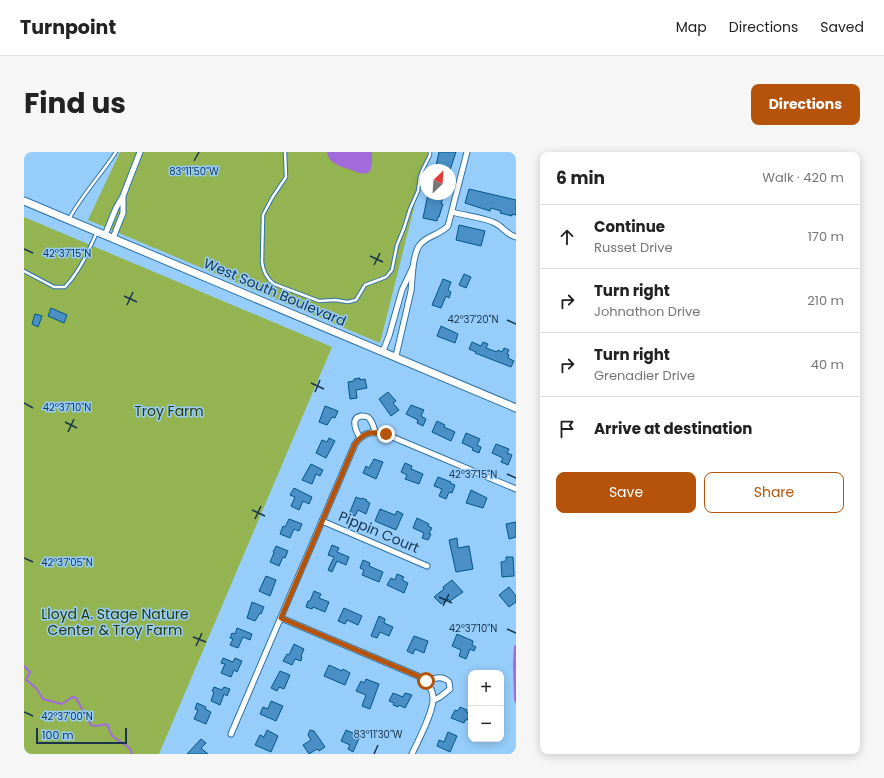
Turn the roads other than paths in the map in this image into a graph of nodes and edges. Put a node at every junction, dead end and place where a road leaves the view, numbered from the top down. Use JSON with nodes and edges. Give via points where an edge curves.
{"nodes":[{"id":1,"x":116,"y":152,"type":"edge"},
{"id":2,"x":140,"y":152,"type":"edge"},
{"id":3,"x":285,"y":152,"type":"edge"},
{"id":4,"x":430,"y":152,"type":"edge"},
{"id":5,"x":467,"y":152,"type":"edge"},
{"id":6,"x":123,"y":196,"type":"junction"},
{"id":7,"x":24,"y":201,"type":"edge"},
{"id":8,"x":452,"y":212,"type":"junction"},
{"id":9,"x":69,"y":220,"type":"junction"},
{"id":10,"x":97,"y":232,"type":"junction"},
{"id":11,"x":105,"y":235,"type":"junction"},
{"id":12,"x":516,"y":237,"type":"edge"},
{"id":13,"x":113,"y":238,"type":"junction"},
{"id":14,"x":413,"y":267,"type":"junction"},
{"id":15,"x":24,"y":271,"type":"edge"},
{"id":16,"x":396,"y":312,"type":"junction"},
{"id":17,"x":405,"y":313,"type":"junction"},
{"id":18,"x":383,"y":351,"type":"junction"},
{"id":19,"x":396,"y":356,"type":"junction"},
{"id":20,"x":516,"y":408,"type":"edge"},
{"id":21,"x":375,"y":432,"type":"junction"},
{"id":22,"x":360,"y":438,"type":"junction"},
{"id":23,"x":516,"y":489,"type":"edge"},
{"id":24,"x":322,"y":521,"type":"junction"},
{"id":25,"x":427,"y":566,"type":"dead end"},
{"id":26,"x":281,"y":618,"type":"junction"},
{"id":27,"x":426,"y":681,"type":"junction"},
{"id":28,"x":434,"y":700,"type":"junction"},
{"id":29,"x":231,"y":734,"type":"dead end"},
{"id":30,"x":412,"y":754,"type":"edge"}],
"edges":[{"from":1,"to":9,"type":"lane"},
{"from":2,"to":6,"type":"street"},
{"from":3,"to":4,"type":"lane","via":[[286,177],[263,215],[263,269],[274,284],[313,300],[325,302],[356,300],[365,286],[386,277],[392,270],[397,245]]},
{"from":5,"to":8,"type":"street"},
{"from":6,"to":11,"type":"street"},
{"from":6,"to":13,"type":"street","via":[[123,213]]},
{"from":7,"to":9,"type":"main road","name":"West South Boulevard"},
{"from":8,"to":12,"type":"street","via":[[491,222]]},
{"from":8,"to":14,"type":"street","via":[[450,222],[444,230],[424,240],[419,246]]},
{"from":9,"to":10,"type":"main road","name":"West South Boulevard"},
{"from":10,"to":11,"type":"main road","name":"West South Boulevard"},
{"from":10,"to":15,"type":"lane","via":[[81,267],[65,287],[54,287]]},
{"from":11,"to":13,"type":"main road","name":"West South Boulevard"},
{"from":13,"to":18,"type":"main road","name":"West South Boulevard"},
{"from":14,"to":16,"type":"street","via":[[402,290]]},
{"from":14,"to":17,"type":"street","via":[[411,291]]},
{"from":16,"to":17,"type":"lane"},
{"from":16,"to":18,"type":"street"},
{"from":17,"to":19,"type":"street"},
{"from":18,"to":19,"type":"main road","name":"West South Boulevard"},
{"from":19,"to":20,"type":"main road","name":"West South Boulevard"},
{"from":21,"to":22,"type":"street"},
{"from":21,"to":22,"type":"street","via":[[368,418],[359,416],[354,424]]},
{"from":21,"to":23,"type":"street","via":[[386,434]]},
{"from":22,"to":24,"type":"street","via":[[355,444]]},
{"from":24,"to":25,"type":"street","name":"Pippin Court"},
{"from":24,"to":26,"type":"street"},
{"from":26,"to":27,"type":"street"},
{"from":26,"to":29,"type":"street"},
{"from":27,"to":28,"type":"street"},
{"from":27,"to":28,"type":"street","via":[[439,677],[449,682],[450,689]]},
{"from":28,"to":30,"type":"street"}]}
